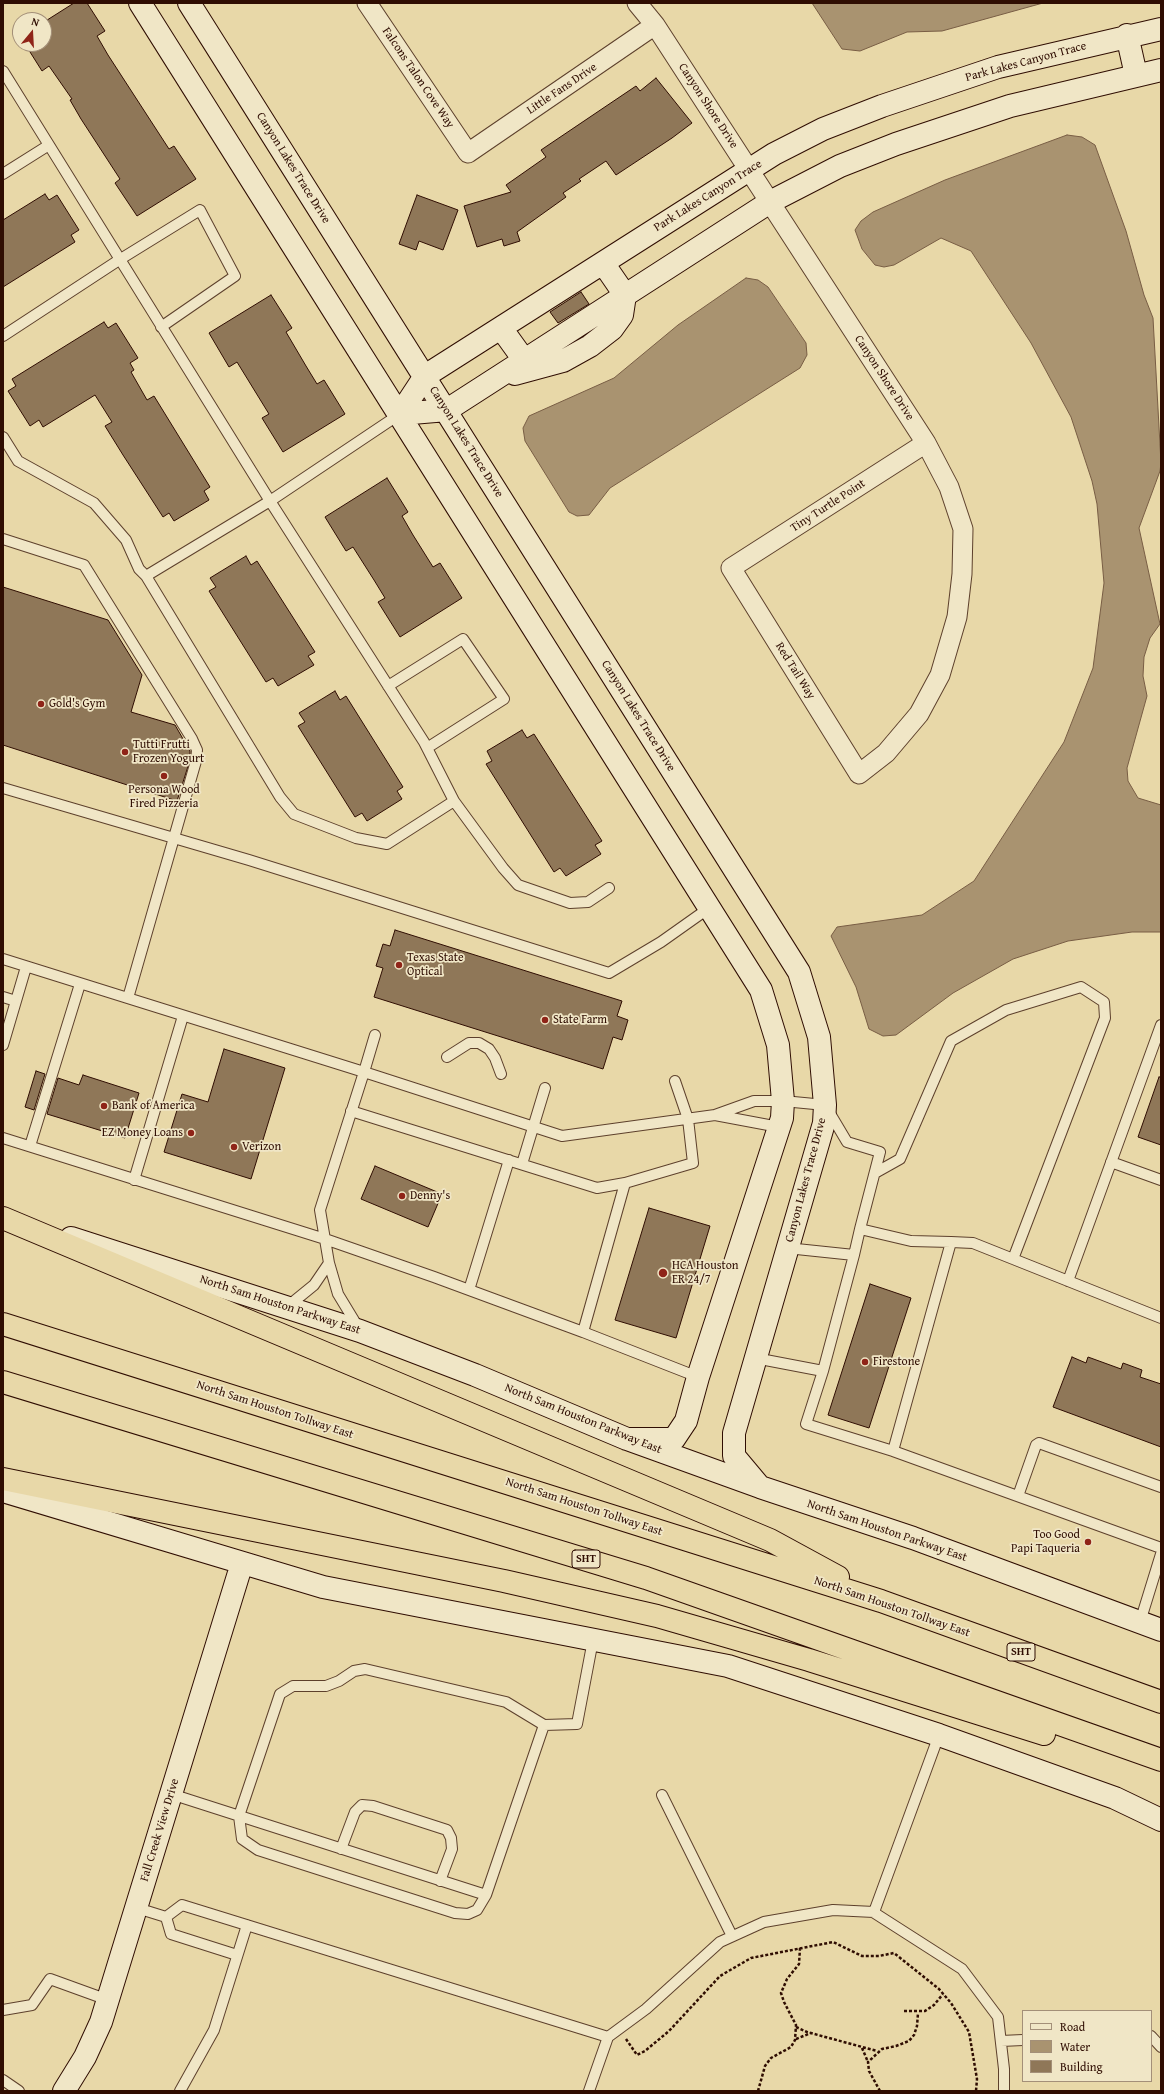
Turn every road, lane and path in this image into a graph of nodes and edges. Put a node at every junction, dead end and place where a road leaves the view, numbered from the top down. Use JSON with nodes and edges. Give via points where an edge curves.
{"nodes":[{"id":1,"x":140,"y":3,"type":"edge"},
{"id":2,"x":189,"y":3,"type":"edge"},
{"id":3,"x":367,"y":3,"type":"edge"},
{"id":4,"x":637,"y":3,"type":"edge"},
{"id":5,"x":655,"y":25,"type":"junction"},
{"id":6,"x":1161,"y":28,"type":"edge"},
{"id":7,"x":1127,"y":35,"type":"junction"},
{"id":8,"x":1161,"y":70,"type":"edge"},
{"id":9,"x":3,"y":71,"type":"edge"},
{"id":10,"x":1136,"y":75,"type":"junction"},
{"id":11,"x":49,"y":145,"type":"junction"},
{"id":12,"x":468,"y":153,"type":"joint"},
{"id":13,"x":749,"y":170,"type":"junction"},
{"id":14,"x":3,"y":174,"type":"edge"},
{"id":15,"x":770,"y":202,"type":"junction"},
{"id":16,"x":119,"y":260,"type":"junction"},
{"id":17,"x":603,"y":263,"type":"junction"},
{"id":18,"x":625,"y":295,"type":"junction"},
{"id":19,"x":161,"y":328,"type":"junction"},
{"id":20,"x":501,"y":328,"type":"junction"},
{"id":21,"x":3,"y":336,"type":"edge"},
{"id":22,"x":524,"y":360,"type":"junction"},
{"id":23,"x":425,"y":376,"type":"junction"},
{"id":24,"x":496,"y":378,"type":"junction"},
{"id":25,"x":447,"y":410,"type":"junction"},
{"id":26,"x":400,"y":414,"type":"junction"},
{"id":27,"x":3,"y":437,"type":"edge"},
{"id":28,"x":926,"y":443,"type":"junction"},
{"id":29,"x":270,"y":501,"type":"junction"},
{"id":30,"x":3,"y":539,"type":"edge"},
{"id":31,"x":731,"y":568,"type":"joint"},
{"id":32,"x":146,"y":576,"type":"junction"},
{"id":33,"x":388,"y":686,"type":"junction"},
{"id":34,"x":428,"y":748,"type":"junction"},
{"id":35,"x":859,"y":774,"type":"joint"},
{"id":36,"x":3,"y":788,"type":"edge"},
{"id":37,"x":454,"y":801,"type":"junction"},
{"id":38,"x":173,"y":838,"type":"junction"},
{"id":39,"x":609,"y":888,"type":"dead end"},
{"id":40,"x":709,"y":908,"type":"junction"},
{"id":41,"x":3,"y":960,"type":"edge"},
{"id":42,"x":26,"y":967,"type":"junction"},
{"id":43,"x":80,"y":984,"type":"junction"},
{"id":44,"x":3,"y":997,"type":"edge"},
{"id":45,"x":128,"y":998,"type":"junction"},
{"id":46,"x":16,"y":1001,"type":"junction"},
{"id":47,"x":183,"y":1016,"type":"junction"},
{"id":48,"x":1161,"y":1025,"type":"edge"},
{"id":49,"x":375,"y":1035,"type":"dead end"},
{"id":50,"x":3,"y":1045,"type":"edge"},
{"id":51,"x":447,"y":1057,"type":"dead end"},
{"id":52,"x":364,"y":1072,"type":"junction"},
{"id":53,"x":500,"y":1074,"type":"dead end"},
{"id":54,"x":675,"y":1081,"type":"dead end"},
{"id":55,"x":545,"y":1088,"type":"dead end"},
{"id":56,"x":783,"y":1101,"type":"junction"},
{"id":57,"x":825,"y":1105,"type":"junction"},
{"id":58,"x":352,"y":1111,"type":"junction"},
{"id":59,"x":715,"y":1115,"type":"junction"},
{"id":60,"x":688,"y":1119,"type":"junction"},
{"id":61,"x":533,"y":1126,"type":"junction"},
{"id":62,"x":779,"y":1127,"type":"junction"},
{"id":63,"x":3,"y":1138,"type":"edge"},
{"id":64,"x":30,"y":1146,"type":"junction"},
{"id":65,"x":508,"y":1160,"type":"junction"},
{"id":66,"x":1111,"y":1162,"type":"junction"},
{"id":67,"x":522,"y":1164,"type":"junction"},
{"id":68,"x":875,"y":1172,"type":"junction"},
{"id":69,"x":134,"y":1180,"type":"junction"},
{"id":70,"x":1161,"y":1180,"type":"edge"},
{"id":71,"x":625,"y":1183,"type":"junction"},
{"id":72,"x":3,"y":1217,"type":"edge"},
{"id":73,"x":860,"y":1229,"type":"junction"},
{"id":74,"x":325,"y":1239,"type":"junction"},
{"id":75,"x":951,"y":1242,"type":"junction"},
{"id":76,"x":787,"y":1248,"type":"junction"},
{"id":77,"x":854,"y":1255,"type":"junction"},
{"id":78,"x":1013,"y":1259,"type":"junction"},
{"id":79,"x":329,"y":1263,"type":"junction"},
{"id":80,"x":1068,"y":1280,"type":"junction"},
{"id":81,"x":469,"y":1290,"type":"junction"},
{"id":82,"x":287,"y":1307,"type":"junction"},
{"id":83,"x":1160,"y":1319,"type":"edge"},
{"id":84,"x":3,"y":1324,"type":"edge"},
{"id":85,"x":360,"y":1331,"type":"junction"},
{"id":86,"x":583,"y":1332,"type":"junction"},
{"id":87,"x":755,"y":1358,"type":"junction"},
{"id":88,"x":823,"y":1371,"type":"junction"},
{"id":89,"x":698,"y":1377,"type":"junction"},
{"id":90,"x":3,"y":1382,"type":"edge"},
{"id":91,"x":627,"y":1439,"type":"junction"},
{"id":92,"x":893,"y":1451,"type":"junction"},
{"id":93,"x":3,"y":1479,"type":"edge"},
{"id":94,"x":760,"y":1487,"type":"junction"},
{"id":95,"x":1161,"y":1487,"type":"edge"},
{"id":96,"x":3,"y":1492,"type":"edge"},
{"id":97,"x":1018,"y":1496,"type":"junction"},
{"id":98,"x":1161,"y":1548,"type":"edge"},
{"id":99,"x":1160,"y":1558,"type":"edge"},
{"id":100,"x":242,"y":1563,"type":"junction"},
{"id":101,"x":881,"y":1601,"type":"junction"},
{"id":102,"x":1140,"y":1622,"type":"junction"},
{"id":103,"x":1161,"y":1630,"type":"edge"},
{"id":104,"x":593,"y":1640,"type":"junction"},
{"id":105,"x":1161,"y":1702,"type":"edge"},
{"id":106,"x":544,"y":1725,"type":"junction"},
{"id":107,"x":939,"y":1735,"type":"junction"},
{"id":108,"x":1161,"y":1760,"type":"edge"},
{"id":109,"x":1161,"y":1763,"type":"edge"},
{"id":110,"x":171,"y":1794,"type":"junction"},
{"id":111,"x":662,"y":1795,"type":"dead end"},
{"id":112,"x":239,"y":1816,"type":"junction"},
{"id":113,"x":1161,"y":1820,"type":"edge"},
{"id":114,"x":341,"y":1849,"type":"junction"},
{"id":115,"x":440,"y":1881,"type":"junction"},
{"id":116,"x":486,"y":1895,"type":"junction"},
{"id":117,"x":137,"y":1908,"type":"junction"},
{"id":118,"x":873,"y":1912,"type":"junction"},
{"id":119,"x":166,"y":1917,"type":"junction"},
{"id":120,"x":247,"y":1925,"type":"junction"},
{"id":121,"x":732,"y":1936,"type":"junction"},
{"id":122,"x":800,"y":1948,"type":"junction"},
{"id":123,"x":237,"y":1955,"type":"junction"},
{"id":124,"x":943,"y":1994,"type":"junction"},
{"id":125,"x":108,"y":2000,"type":"junction"},
{"id":126,"x":3,"y":2010,"type":"edge"},
{"id":127,"x":904,"y":2011,"type":"dead end"},
{"id":128,"x":918,"y":2013,"type":"junction"},
{"id":129,"x":796,"y":2027,"type":"junction"},
{"id":130,"x":618,"y":2029,"type":"junction"},
{"id":131,"x":812,"y":2033,"type":"junction"},
{"id":132,"x":608,"y":2037,"type":"junction"},
{"id":133,"x":1152,"y":2037,"type":"edge"},
{"id":134,"x":795,"y":2040,"type":"junction"},
{"id":135,"x":1022,"y":2040,"type":"edge"},
{"id":136,"x":1001,"y":2041,"type":"junction"},
{"id":137,"x":1161,"y":2046,"type":"edge"},
{"id":138,"x":862,"y":2048,"type":"junction"},
{"id":139,"x":877,"y":2051,"type":"junction"},
{"id":140,"x":868,"y":2062,"type":"junction"},
{"id":141,"x":3,"y":2080,"type":"edge"},
{"id":142,"x":19,"y":2091,"type":"edge"},
{"id":143,"x":64,"y":2091,"type":"edge"},
{"id":144,"x":180,"y":2091,"type":"edge"},
{"id":145,"x":589,"y":2091,"type":"edge"},
{"id":146,"x":758,"y":2091,"type":"edge"},
{"id":147,"x":880,"y":2091,"type":"edge"},
{"id":148,"x":976,"y":2091,"type":"edge"},
{"id":149,"x":1004,"y":2091,"type":"edge"}],
"edges":[{"from":1,"to":26,"type":"street"},
{"from":2,"to":23,"type":"street","name":"Canyon Lakes Trace Drive"},
{"from":3,"to":12,"type":"street","name":"Falcons Talon Cove Way"},
{"from":4,"to":5,"type":"street","name":"Canyon Shore Drive"},
{"from":5,"to":12,"type":"street","name":"Little Fans Drive"},
{"from":5,"to":13,"type":"street","name":"Canyon Shore Drive"},
{"from":6,"to":7,"type":"street","name":"Park Lakes Canyon Trace"},
{"from":7,"to":10,"type":"street"},
{"from":7,"to":13,"type":"street","name":"Park Lakes Canyon Trace","via":[[998,67],[882,106],[823,129]]},
{"from":8,"to":10,"type":"street"},
{"from":9,"to":11,"type":"lane"},
{"from":10,"to":15,"type":"street","via":[[1010,106],[896,144],[840,166]]},
{"from":11,"to":14,"type":"lane"},
{"from":11,"to":16,"type":"lane"},
{"from":13,"to":15,"type":"street","name":"Canyon Shore Drive"},
{"from":13,"to":17,"type":"street","name":"Park Lakes Canyon Trace"},
{"from":15,"to":18,"type":"street"},
{"from":15,"to":28,"type":"street","name":"Canyon Shore Drive"},
{"from":16,"to":19,"type":"lane"},
{"from":16,"to":19,"type":"lane","via":[[200,210],[235,276]]},
{"from":16,"to":21,"type":"lane"},
{"from":17,"to":18,"type":"street"},
{"from":17,"to":20,"type":"street","name":"Park Lakes Canyon Trace"},
{"from":18,"to":22,"type":"street"},
{"from":18,"to":24,"type":"street","via":[[622,315],[612,329],[590,346],[563,361]]},
{"from":19,"to":29,"type":"lane"},
{"from":20,"to":22,"type":"street"},
{"from":20,"to":23,"type":"street","name":"Park Lakes Canyon Trace"},
{"from":22,"to":24,"type":"street"},
{"from":23,"to":25,"type":"street","name":"Canyon Lakes Trace Drive"},
{"from":23,"to":26,"type":"street","name":"Park Lakes Canyon Trace"},
{"from":24,"to":25,"type":"street"},
{"from":25,"to":26,"type":"street"},
{"from":25,"to":57,"type":"street","name":"Canyon Lakes Trace Drive","via":[[799,972],[819,1037]]},
{"from":26,"to":29,"type":"lane"},
{"from":26,"to":40,"type":"street"},
{"from":27,"to":32,"type":"lane","via":[[18,461],[94,503],[126,540],[139,569]]},
{"from":28,"to":31,"type":"street","name":"Tiny Turtle Point"},
{"from":28,"to":35,"type":"street","name":"Canyon Shore Drive","via":[[949,487],[963,529],[962,574],[956,617],[940,675],[919,714],[886,753]]},
{"from":29,"to":32,"type":"lane"},
{"from":29,"to":33,"type":"lane"},
{"from":30,"to":38,"type":"lane","via":[[84,565],[192,739],[197,750],[196,761]]},
{"from":31,"to":35,"type":"street","name":"Red Tail Way"},
{"from":32,"to":37,"type":"lane","via":[[280,797],[294,814],[356,838],[387,844]]},
{"from":33,"to":34,"type":"lane"},
{"from":33,"to":34,"type":"lane","via":[[464,639],[504,699]]},
{"from":34,"to":37,"type":"lane"},
{"from":36,"to":38,"type":"lane"},
{"from":37,"to":39,"type":"lane","via":[[518,886],[570,903],[588,902]]},
{"from":38,"to":40,"type":"lane","via":[[609,972],[661,942]]},
{"from":38,"to":45,"type":"lane"},
{"from":40,"to":56,"type":"street","via":[[761,990],[778,1045]]},
{"from":41,"to":42,"type":"lane"},
{"from":42,"to":43,"type":"lane"},
{"from":42,"to":46,"type":"lane"},
{"from":43,"to":45,"type":"lane"},
{"from":43,"to":64,"type":"lane"},
{"from":44,"to":46,"type":"lane"},
{"from":45,"to":47,"type":"lane"},
{"from":46,"to":50,"type":"lane"},
{"from":47,"to":52,"type":"lane"},
{"from":47,"to":69,"type":"lane"},
{"from":48,"to":66,"type":"lane"},
{"from":49,"to":52,"type":"lane"},
{"from":51,"to":53,"type":"lane","via":[[469,1043],[479,1043],[489,1049]]},
{"from":52,"to":58,"type":"lane"},
{"from":52,"to":61,"type":"lane"},
{"from":54,"to":60,"type":"lane"},
{"from":55,"to":61,"type":"lane"},
{"from":56,"to":57,"type":"lane"},
{"from":56,"to":59,"type":"lane","via":[[754,1101]]},
{"from":56,"to":62,"type":"street"},
{"from":57,"to":68,"type":"lane","via":[[847,1142],[880,1152]]},
{"from":57,"to":76,"type":"street","name":"Canyon Lakes Trace Drive","via":[[824,1123]]},
{"from":58,"to":65,"type":"lane"},
{"from":58,"to":74,"type":"lane","via":[[320,1210]]},
{"from":59,"to":60,"type":"lane"},
{"from":59,"to":62,"type":"lane"},
{"from":60,"to":61,"type":"lane","via":[[562,1136]]},
{"from":60,"to":71,"type":"lane","via":[[693,1163]]},
{"from":61,"to":67,"type":"lane"},
{"from":62,"to":89,"type":"street"},
{"from":63,"to":64,"type":"lane"},
{"from":64,"to":69,"type":"lane"},
{"from":65,"to":67,"type":"lane"},
{"from":65,"to":81,"type":"lane"},
{"from":66,"to":70,"type":"lane"},
{"from":66,"to":80,"type":"lane"},
{"from":67,"to":71,"type":"lane","via":[[597,1188]]},
{"from":68,"to":73,"type":"lane"},
{"from":68,"to":78,"type":"lane","via":[[900,1159],[951,1041],[1006,1010],[1081,987],[1104,1002],[1105,1018]]},
{"from":69,"to":74,"type":"lane"},
{"from":71,"to":86,"type":"lane"},
{"from":72,"to":82,"type":"street","name":"North Sam Houston Parkway East"},
{"from":72,"to":101,"type":"highway","via":[[770,1540]]},
{"from":73,"to":75,"type":"lane","via":[[911,1241]]},
{"from":73,"to":77,"type":"lane"},
{"from":74,"to":79,"type":"lane"},
{"from":74,"to":81,"type":"lane"},
{"from":75,"to":78,"type":"lane","via":[[973,1243]]},
{"from":75,"to":92,"type":"lane"},
{"from":76,"to":77,"type":"lane"},
{"from":76,"to":87,"type":"street","name":"Canyon Lakes Trace Drive"},
{"from":77,"to":88,"type":"lane"},
{"from":78,"to":80,"type":"lane"},
{"from":79,"to":82,"type":"lane","via":[[314,1285]]},
{"from":79,"to":85,"type":"lane","via":[[338,1294]]},
{"from":80,"to":83,"type":"lane"},
{"from":81,"to":86,"type":"lane"},
{"from":82,"to":85,"type":"street","name":"North Sam Houston Parkway East"},
{"from":84,"to":101,"type":"highway","name":"North Sam Houston Tollway East","number":"SHT"},
{"from":85,"to":91,"type":"street","name":"North Sam Houston Parkway East","via":[[475,1375]]},
{"from":86,"to":89,"type":"lane"},
{"from":87,"to":88,"type":"lane"},
{"from":87,"to":94,"type":"street","name":"Canyon Lakes Trace Drive","via":[[734,1433],[734,1456]]},
{"from":88,"to":92,"type":"lane","via":[[806,1424]]},
{"from":89,"to":91,"type":"street","via":[[686,1421],[674,1439]]},
{"from":90,"to":108,"type":"highway","number":"SHT","via":[[646,1578]]},
{"from":91,"to":94,"type":"street","name":"North Sam Houston Parkway East"},
{"from":92,"to":97,"type":"lane"},
{"from":93,"to":109,"type":"highway","via":[[504,1581],[657,1616],[817,1662],[1110,1755]]},
{"from":94,"to":102,"type":"street","name":"North Sam Houston Parkway East","via":[[913,1538]]},
{"from":95,"to":97,"type":"lane","via":[[1039,1443],[1036,1445]]},
{"from":96,"to":100,"type":"street"},
{"from":97,"to":98,"type":"lane"},
{"from":99,"to":102,"type":"lane"},
{"from":100,"to":104,"type":"street","via":[[323,1587]]},
{"from":100,"to":110,"type":"street","name":"Fall Creek View Drive"},
{"from":101,"to":105,"type":"highway","name":"North Sam Houston Tollway East","number":"SHT"},
{"from":102,"to":103,"type":"street","name":"North Sam Houston Parkway East"},
{"from":104,"to":106,"type":"lane","via":[[577,1724]]},
{"from":104,"to":107,"type":"street","via":[[728,1666]]},
{"from":106,"to":112,"type":"lane","via":[[506,1702],[365,1669],[354,1671],[326,1686],[293,1686],[280,1694]]},
{"from":106,"to":116,"type":"lane"},
{"from":107,"to":113,"type":"street","via":[[1115,1798]]},
{"from":107,"to":118,"type":"lane"},
{"from":110,"to":112,"type":"lane"},
{"from":110,"to":117,"type":"street","name":"Fall Creek View Drive"},
{"from":111,"to":121,"type":"lane"},
{"from":112,"to":114,"type":"lane"},
{"from":112,"to":116,"type":"lane","via":[[242,1839],[258,1850],[447,1911],[468,1914],[477,1910]]},
{"from":114,"to":115,"type":"lane"},
{"from":114,"to":115,"type":"lane","via":[[355,1812],[362,1805],[373,1806],[447,1830],[452,1850]]},
{"from":115,"to":116,"type":"lane"},
{"from":117,"to":119,"type":"lane"},
{"from":117,"to":125,"type":"street","name":"Fall Creek View Drive"},
{"from":118,"to":121,"type":"lane","via":[[833,1910],[764,1922]]},
{"from":118,"to":136,"type":"lane","via":[[962,1968],[998,2016]]},
{"from":119,"to":120,"type":"lane","via":[[182,1905]]},
{"from":119,"to":123,"type":"lane","via":[[171,1934]]},
{"from":120,"to":123,"type":"lane"},
{"from":120,"to":132,"type":"lane"},
{"from":121,"to":130,"type":"lane","via":[[720,1942],[646,2009]]},
{"from":122,"to":124,"type":"path","via":[[833,1942],[862,1956],[894,1953]]},
{"from":122,"to":129,"type":"path","via":[[799,1964],[787,1979],[781,1993]]},
{"from":122,"to":130,"type":"path","via":[[751,1958],[720,1976],[669,2031],[638,2055]]},
{"from":123,"to":144,"type":"lane","via":[[214,2030]]},
{"from":124,"to":128,"type":"path","via":[[926,2012]]},
{"from":124,"to":148,"type":"path","via":[[969,2032],[978,2079]]},
{"from":125,"to":126,"type":"lane","via":[[50,1979],[32,2005]]},
{"from":125,"to":143,"type":"street","name":"Fall Creek View Drive","via":[[85,2057]]},
{"from":127,"to":128,"type":"path"},
{"from":128,"to":139,"type":"path","via":[[917,2026],[909,2040]]},
{"from":129,"to":131,"type":"path"},
{"from":129,"to":134,"type":"path"},
{"from":130,"to":132,"type":"lane"},
{"from":131,"to":134,"type":"path"},
{"from":131,"to":138,"type":"path"},
{"from":132,"to":145,"type":"lane"},
{"from":133,"to":137,"type":"lane"},
{"from":134,"to":146,"type":"path","via":[[791,2047],[771,2058],[765,2066]]},
{"from":135,"to":136,"type":"lane"},
{"from":136,"to":149,"type":"lane"},
{"from":138,"to":139,"type":"path"},
{"from":138,"to":140,"type":"path"},
{"from":139,"to":140,"type":"path"},
{"from":140,"to":147,"type":"path","via":[[869,2071]]},
{"from":141,"to":142,"type":"lane"}]}
